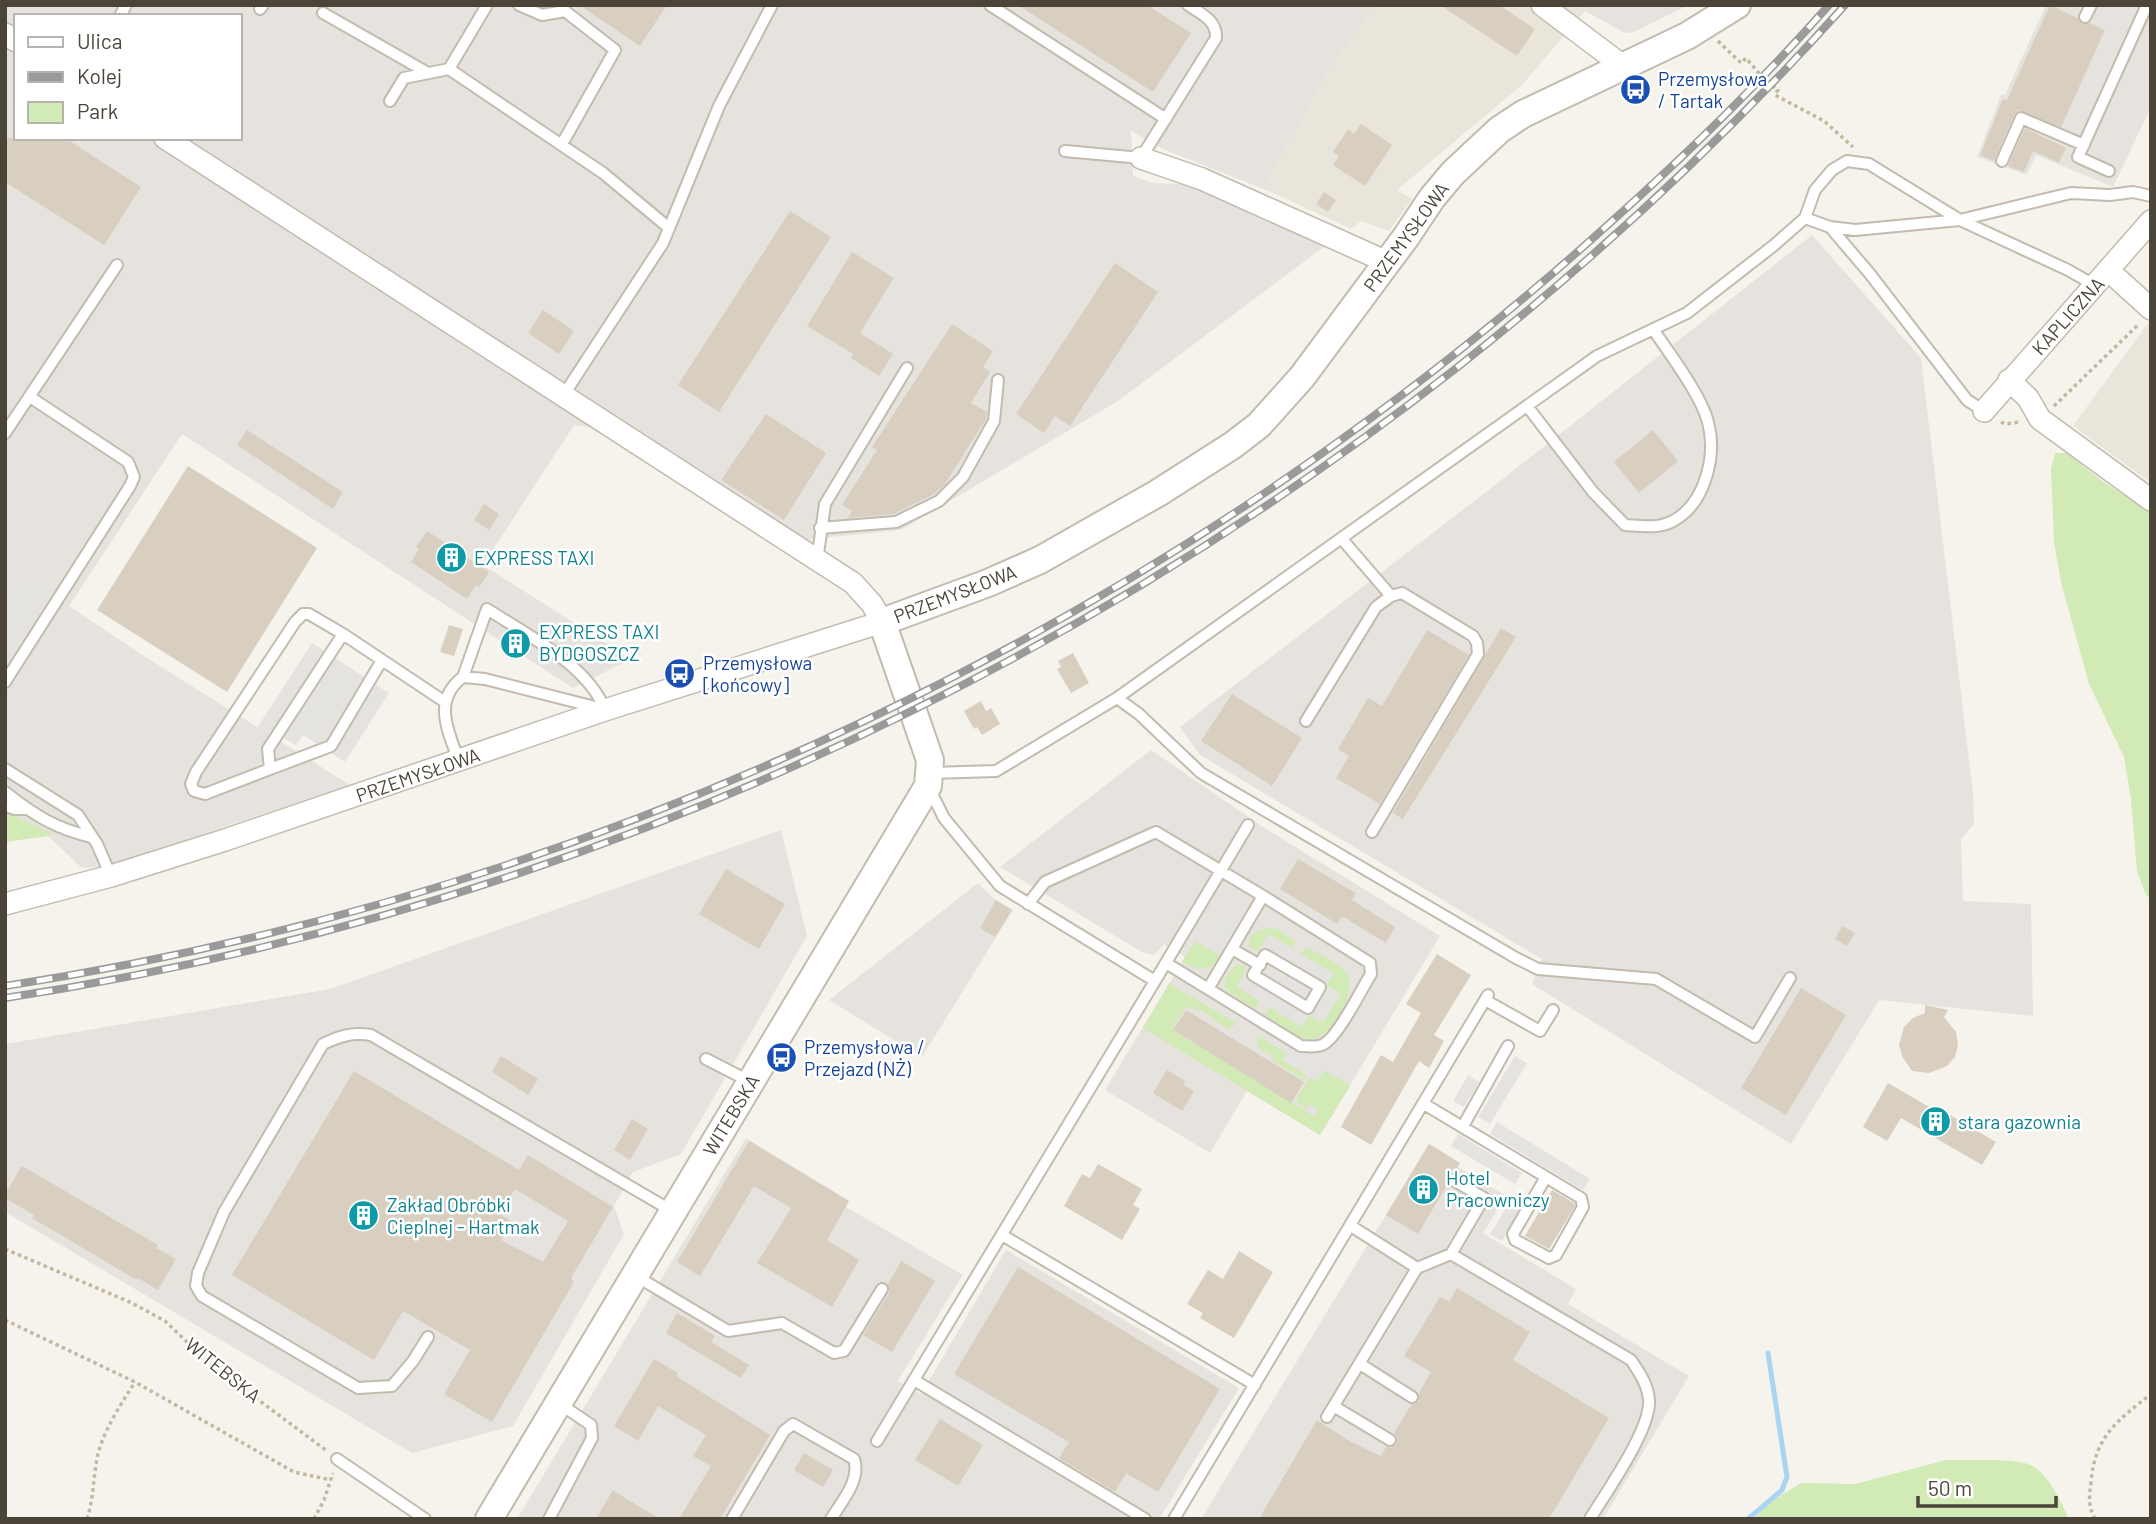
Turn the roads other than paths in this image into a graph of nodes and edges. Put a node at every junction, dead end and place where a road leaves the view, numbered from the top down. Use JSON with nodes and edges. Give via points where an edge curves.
{"nodes":[{"id":1,"x":487,"y":5,"type":"edge"},
{"id":2,"x":519,"y":5,"type":"edge"},
{"id":3,"x":772,"y":5,"type":"edge"},
{"id":4,"x":990,"y":5,"type":"edge"},
{"id":5,"x":1188,"y":5,"type":"edge"},
{"id":6,"x":1542,"y":5,"type":"edge"},
{"id":7,"x":1737,"y":5,"type":"edge"},
{"id":8,"x":2091,"y":5,"type":"edge"},
{"id":9,"x":2147,"y":5,"type":"edge"},
{"id":10,"x":323,"y":12,"type":"dead end"},
{"id":11,"x":2085,"y":17,"type":"dead end"},
{"id":12,"x":1623,"y":66,"type":"junction"},
{"id":13,"x":449,"y":69,"type":"junction"},
{"id":14,"x":428,"y":73,"type":"junction"},
{"id":15,"x":390,"y":101,"type":"dead end"},
{"id":16,"x":1167,"y":118,"type":"junction"},
{"id":17,"x":168,"y":140,"type":"edge"},
{"id":18,"x":562,"y":144,"type":"junction"},
{"id":19,"x":2084,"y":145,"type":"junction"},
{"id":20,"x":1065,"y":151,"type":"dead end"},
{"id":21,"x":1141,"y":158,"type":"junction"},
{"id":22,"x":2002,"y":161,"type":"dead end"},
{"id":23,"x":2109,"y":171,"type":"dead end"},
{"id":24,"x":2151,"y":196,"type":"edge"},
{"id":25,"x":1805,"y":218,"type":"junction"},
{"id":26,"x":1960,"y":220,"type":"junction"},
{"id":27,"x":2151,"y":221,"type":"edge"},
{"id":28,"x":1830,"y":227,"type":"junction"},
{"id":29,"x":669,"y":228,"type":"junction"},
{"id":30,"x":1387,"y":262,"type":"junction"},
{"id":31,"x":117,"y":265,"type":"dead end"},
{"id":32,"x":2102,"y":278,"type":"junction"},
{"id":33,"x":2146,"y":316,"type":"edge"},
{"id":34,"x":1653,"y":329,"type":"junction"},
{"id":35,"x":907,"y":368,"type":"dead end"},
{"id":36,"x":998,"y":380,"type":"dead end"},
{"id":37,"x":2009,"y":380,"type":"junction"},
{"id":38,"x":563,"y":396,"type":"junction"},
{"id":39,"x":30,"y":397,"type":"junction"},
{"id":40,"x":1527,"y":405,"type":"junction"},
{"id":41,"x":1983,"y":411,"type":"joint"},
{"id":42,"x":5,"y":433,"type":"edge"},
{"id":43,"x":2151,"y":500,"type":"edge"},
{"id":44,"x":820,"y":528,"type":"junction"},
{"id":45,"x":1341,"y":538,"type":"junction"},
{"id":46,"x":817,"y":561,"type":"junction"},
{"id":47,"x":1391,"y":596,"type":"junction"},
{"id":48,"x":882,"y":622,"type":"junction"},
{"id":49,"x":343,"y":634,"type":"junction"},
{"id":50,"x":382,"y":660,"type":"junction"},
{"id":51,"x":463,"y":677,"type":"junction"},
{"id":52,"x":5,"y":681,"type":"edge"},
{"id":53,"x":1117,"y":698,"type":"junction"},
{"id":54,"x":444,"y":702,"type":"junction"},
{"id":55,"x":605,"y":710,"type":"junction"},
{"id":56,"x":1306,"y":721,"type":"dead end"},
{"id":57,"x":459,"y":761,"type":"junction"},
{"id":58,"x":5,"y":769,"type":"edge"},
{"id":59,"x":270,"y":769,"type":"junction"},
{"id":60,"x":929,"y":779,"type":"junction"},
{"id":61,"x":5,"y":792,"type":"edge"},
{"id":62,"x":5,"y":805,"type":"edge"},
{"id":63,"x":28,"y":809,"type":"junction"},
{"id":64,"x":1248,"y":825,"type":"dead end"},
{"id":65,"x":1372,"y":832,"type":"dead end"},
{"id":66,"x":92,"y":837,"type":"junction"},
{"id":67,"x":1221,"y":870,"type":"junction"},
{"id":68,"x":111,"y":876,"type":"junction"},
{"id":69,"x":1263,"y":896,"type":"junction"},
{"id":70,"x":5,"y":904,"type":"edge"},
{"id":71,"x":1028,"y":904,"type":"junction"},
{"id":72,"x":1232,"y":949,"type":"junction"},
{"id":73,"x":1166,"y":963,"type":"junction"},
{"id":74,"x":1260,"y":965,"type":"junction"},
{"id":75,"x":1790,"y":978,"type":"dead end"},
{"id":76,"x":1155,"y":981,"type":"junction"},
{"id":77,"x":1208,"y":989,"type":"junction"},
{"id":78,"x":1553,"y":1010,"type":"dead end"},
{"id":79,"x":1508,"y":1046,"type":"dead end"},
{"id":80,"x":706,"y":1059,"type":"dead end"},
{"id":81,"x":751,"y":1082,"type":"junction"},
{"id":82,"x":1424,"y":1104,"type":"junction"},
{"id":83,"x":1462,"y":1126,"type":"junction"},
{"id":84,"x":1546,"y":1177,"type":"junction"},
{"id":85,"x":1453,"y":1180,"type":"dead end"},
{"id":86,"x":672,"y":1211,"type":"junction"},
{"id":87,"x":1351,"y":1226,"type":"junction"},
{"id":88,"x":1002,"y":1235,"type":"junction"},
{"id":89,"x":1451,"y":1254,"type":"junction"},
{"id":90,"x":1417,"y":1268,"type":"junction"},
{"id":91,"x":634,"y":1274,"type":"junction"},
{"id":92,"x":881,"y":1289,"type":"dead end"},
{"id":93,"x":428,"y":1337,"type":"dead end"},
{"id":94,"x":1360,"y":1364,"type":"junction"},
{"id":95,"x":914,"y":1380,"type":"junction"},
{"id":96,"x":1255,"y":1385,"type":"junction"},
{"id":97,"x":1412,"y":1397,"type":"dead end"},
{"id":98,"x":558,"y":1403,"type":"junction"},
{"id":99,"x":1335,"y":1407,"type":"junction"},
{"id":100,"x":1327,"y":1417,"type":"dead end"},
{"id":101,"x":1390,"y":1440,"type":"dead end"},
{"id":102,"x":877,"y":1441,"type":"dead end"},
{"id":103,"x":337,"y":1459,"type":"road end"},
{"id":104,"x":425,"y":1519,"type":"edge"},
{"id":105,"x":489,"y":1519,"type":"edge"},
{"id":106,"x":549,"y":1519,"type":"edge"},
{"id":107,"x":732,"y":1519,"type":"edge"},
{"id":108,"x":831,"y":1519,"type":"edge"},
{"id":109,"x":1145,"y":1519,"type":"edge"},
{"id":110,"x":1174,"y":1519,"type":"edge"},
{"id":111,"x":1590,"y":1519,"type":"edge"}],
"edges":[{"from":1,"to":13,"type":"lane"},
{"from":2,"to":18,"type":"lane","via":[[542,15],[565,11],[615,50]]},
{"from":3,"to":29,"type":"lane","via":[[719,106]]},
{"from":4,"to":16,"type":"lane"},
{"from":5,"to":16,"type":"lane","via":[[1214,24],[1216,38]]},
{"from":6,"to":12,"type":"street"},
{"from":7,"to":12,"type":"street","name":"PRZEMYSŁOWA","via":[[1687,36]]},
{"from":8,"to":11,"type":"lane"},
{"from":9,"to":19,"type":"lane"},
{"from":10,"to":14,"type":"lane"},
{"from":12,"to":30,"type":"street","name":"PRZEMYSŁOWA","via":[[1499,130],[1453,173]]},
{"from":13,"to":14,"type":"lane"},
{"from":13,"to":18,"type":"lane"},
{"from":14,"to":15,"type":"lane","via":[[404,78]]},
{"from":16,"to":21,"type":"lane"},
{"from":17,"to":38,"type":"street"},
{"from":18,"to":29,"type":"lane"},
{"from":19,"to":22,"type":"lane","via":[[2021,118]]},
{"from":19,"to":23,"type":"lane","via":[[2078,157]]},
{"from":20,"to":21,"type":"lane"},
{"from":21,"to":30,"type":"street","via":[[1202,179]]},
{"from":24,"to":26,"type":"lane","via":[[2071,193]]},
{"from":25,"to":26,"type":"lane","via":[[1815,190],[1847,161],[1869,164]]},
{"from":25,"to":28,"type":"lane"},
{"from":25,"to":34,"type":"lane","via":[[1687,313]]},
{"from":26,"to":28,"type":"lane","via":[[1855,230]]},
{"from":26,"to":32,"type":"lane"},
{"from":27,"to":32,"type":"street","name":"KAPLICZNA"},
{"from":28,"to":41,"type":"lane","via":[[1967,400]]},
{"from":29,"to":38,"type":"lane"},
{"from":30,"to":48,"type":"street","name":"PRZEMYSŁOWA","via":[[1303,377],[1259,425],[1233,445],[1040,560]]},
{"from":31,"to":39,"type":"lane"},
{"from":32,"to":33,"type":"street"},
{"from":32,"to":37,"type":"street","name":"KAPLICZNA"},
{"from":34,"to":40,"type":"lane","via":[[1597,356]]},
{"from":34,"to":40,"type":"lane","via":[[1708,419],[1712,442],[1697,500],[1673,521],[1654,527],[1625,525],[1593,492]]},
{"from":35,"to":44,"type":"lane","via":[[825,504]]},
{"from":36,"to":44,"type":"lane","via":[[994,421],[963,477],[939,500],[896,522]]},
{"from":37,"to":41,"type":"street","name":"KAPLICZNA"},
{"from":37,"to":43,"type":"street","via":[[2028,398],[2040,419]]},
{"from":38,"to":46,"type":"street"},
{"from":39,"to":42,"type":"lane"},
{"from":39,"to":52,"type":"lane","via":[[128,462],[134,477]]},
{"from":40,"to":45,"type":"lane"},
{"from":44,"to":46,"type":"lane"},
{"from":45,"to":47,"type":"lane"},
{"from":45,"to":53,"type":"lane"},
{"from":46,"to":48,"type":"street","via":[[862,591]]},
{"from":47,"to":56,"type":"lane","via":[[1376,607]]},
{"from":47,"to":65,"type":"lane","via":[[1402,593],[1473,636],[1478,654]]},
{"from":48,"to":55,"type":"street","name":"PRZEMYSŁOWA"},
{"from":48,"to":60,"type":"street","via":[[930,760]]},
{"from":49,"to":50,"type":"lane"},
{"from":49,"to":59,"type":"lane","via":[[268,749]]},
{"from":49,"to":59,"type":"lane","via":[[303,614],[191,784],[194,791],[205,794]]},
{"from":50,"to":54,"type":"lane"},
{"from":50,"to":59,"type":"lane","via":[[331,746]]},
{"from":51,"to":54,"type":"lane"},
{"from":51,"to":55,"type":"lane"},
{"from":51,"to":55,"type":"lane","via":[[488,609],[576,668]]},
{"from":53,"to":60,"type":"lane","via":[[996,771]]},
{"from":53,"to":75,"type":"lane","via":[[1201,773],[1538,969],[1656,979],[1755,1037]]},
{"from":54,"to":57,"type":"lane","via":[[443,714]]},
{"from":55,"to":57,"type":"street","name":"PRZEMYSŁOWA"},
{"from":57,"to":68,"type":"street","name":"PRZEMYSŁOWA"},
{"from":58,"to":66,"type":"lane","via":[[78,815]]},
{"from":60,"to":71,"type":"lane","via":[[944,818],[988,874]]},
{"from":60,"to":81,"type":"street","name":"WITEBSKA"},
{"from":61,"to":63,"type":"lane"},
{"from":62,"to":63,"type":"lane"},
{"from":63,"to":66,"type":"lane","via":[[49,824]]},
{"from":64,"to":67,"type":"lane"},
{"from":66,"to":68,"type":"lane"},
{"from":67,"to":69,"type":"lane"},
{"from":67,"to":71,"type":"lane","via":[[1156,832],[1045,882]]},
{"from":67,"to":73,"type":"lane"},
{"from":68,"to":70,"type":"street","name":"PRZEMYSŁOWA"},
{"from":69,"to":72,"type":"lane"},
{"from":69,"to":77,"type":"lane","via":[[1370,963],[1371,974],[1333,1036],[1320,1046],[1301,1046]]},
{"from":71,"to":76,"type":"lane"},
{"from":72,"to":74,"type":"lane"},
{"from":72,"to":77,"type":"lane"},
{"from":73,"to":76,"type":"lane"},
{"from":73,"to":77,"type":"lane"},
{"from":74,"to":74,"type":"lane","via":[[1265,955],[1321,987],[1308,1008],[1253,975]]},
{"from":76,"to":88,"type":"lane"},
{"from":78,"to":82,"type":"lane","via":[[1540,1031],[1487,998]]},
{"from":79,"to":83,"type":"lane"},
{"from":80,"to":81,"type":"lane"},
{"from":81,"to":86,"type":"street","name":"WITEBSKA"},
{"from":82,"to":83,"type":"lane"},
{"from":82,"to":87,"type":"lane"},
{"from":83,"to":84,"type":"lane"},
{"from":84,"to":84,"type":"lane","via":[[1581,1198],[1583,1207],[1556,1255],[1549,1258],[1515,1240],[1513,1234]]},
{"from":85,"to":89,"type":"lane","via":[[1484,1198]]},
{"from":86,"to":91,"type":"street","name":"WITEBSKA"},
{"from":86,"to":93,"type":"lane","via":[[371,1035],[356,1033],[323,1044],[223,1212],[196,1286],[202,1296],[358,1388],[392,1386]]},
{"from":87,"to":90,"type":"lane"},
{"from":87,"to":96,"type":"lane"},
{"from":88,"to":95,"type":"lane"},
{"from":88,"to":96,"type":"lane"},
{"from":89,"to":90,"type":"lane"},
{"from":89,"to":111,"type":"lane","via":[[1631,1360],[1642,1377],[1649,1401],[1643,1430]]},
{"from":90,"to":94,"type":"lane"},
{"from":91,"to":92,"type":"lane","via":[[729,1331],[782,1323],[834,1353],[844,1351]]},
{"from":91,"to":98,"type":"street","name":"WITEBSKA"},
{"from":94,"to":97,"type":"lane"},
{"from":94,"to":99,"type":"lane"},
{"from":95,"to":102,"type":"lane"},
{"from":95,"to":109,"type":"lane"},
{"from":96,"to":110,"type":"lane"},
{"from":98,"to":105,"type":"street","name":"WITEBSKA"},
{"from":98,"to":106,"type":"lane","via":[[591,1425],[592,1438]]},
{"from":99,"to":100,"type":"lane"},
{"from":99,"to":101,"type":"lane"},
{"from":103,"to":104,"type":"lane"},
{"from":107,"to":108,"type":"lane","via":[[784,1431],[793,1424],[854,1459],[855,1478]]}]}
